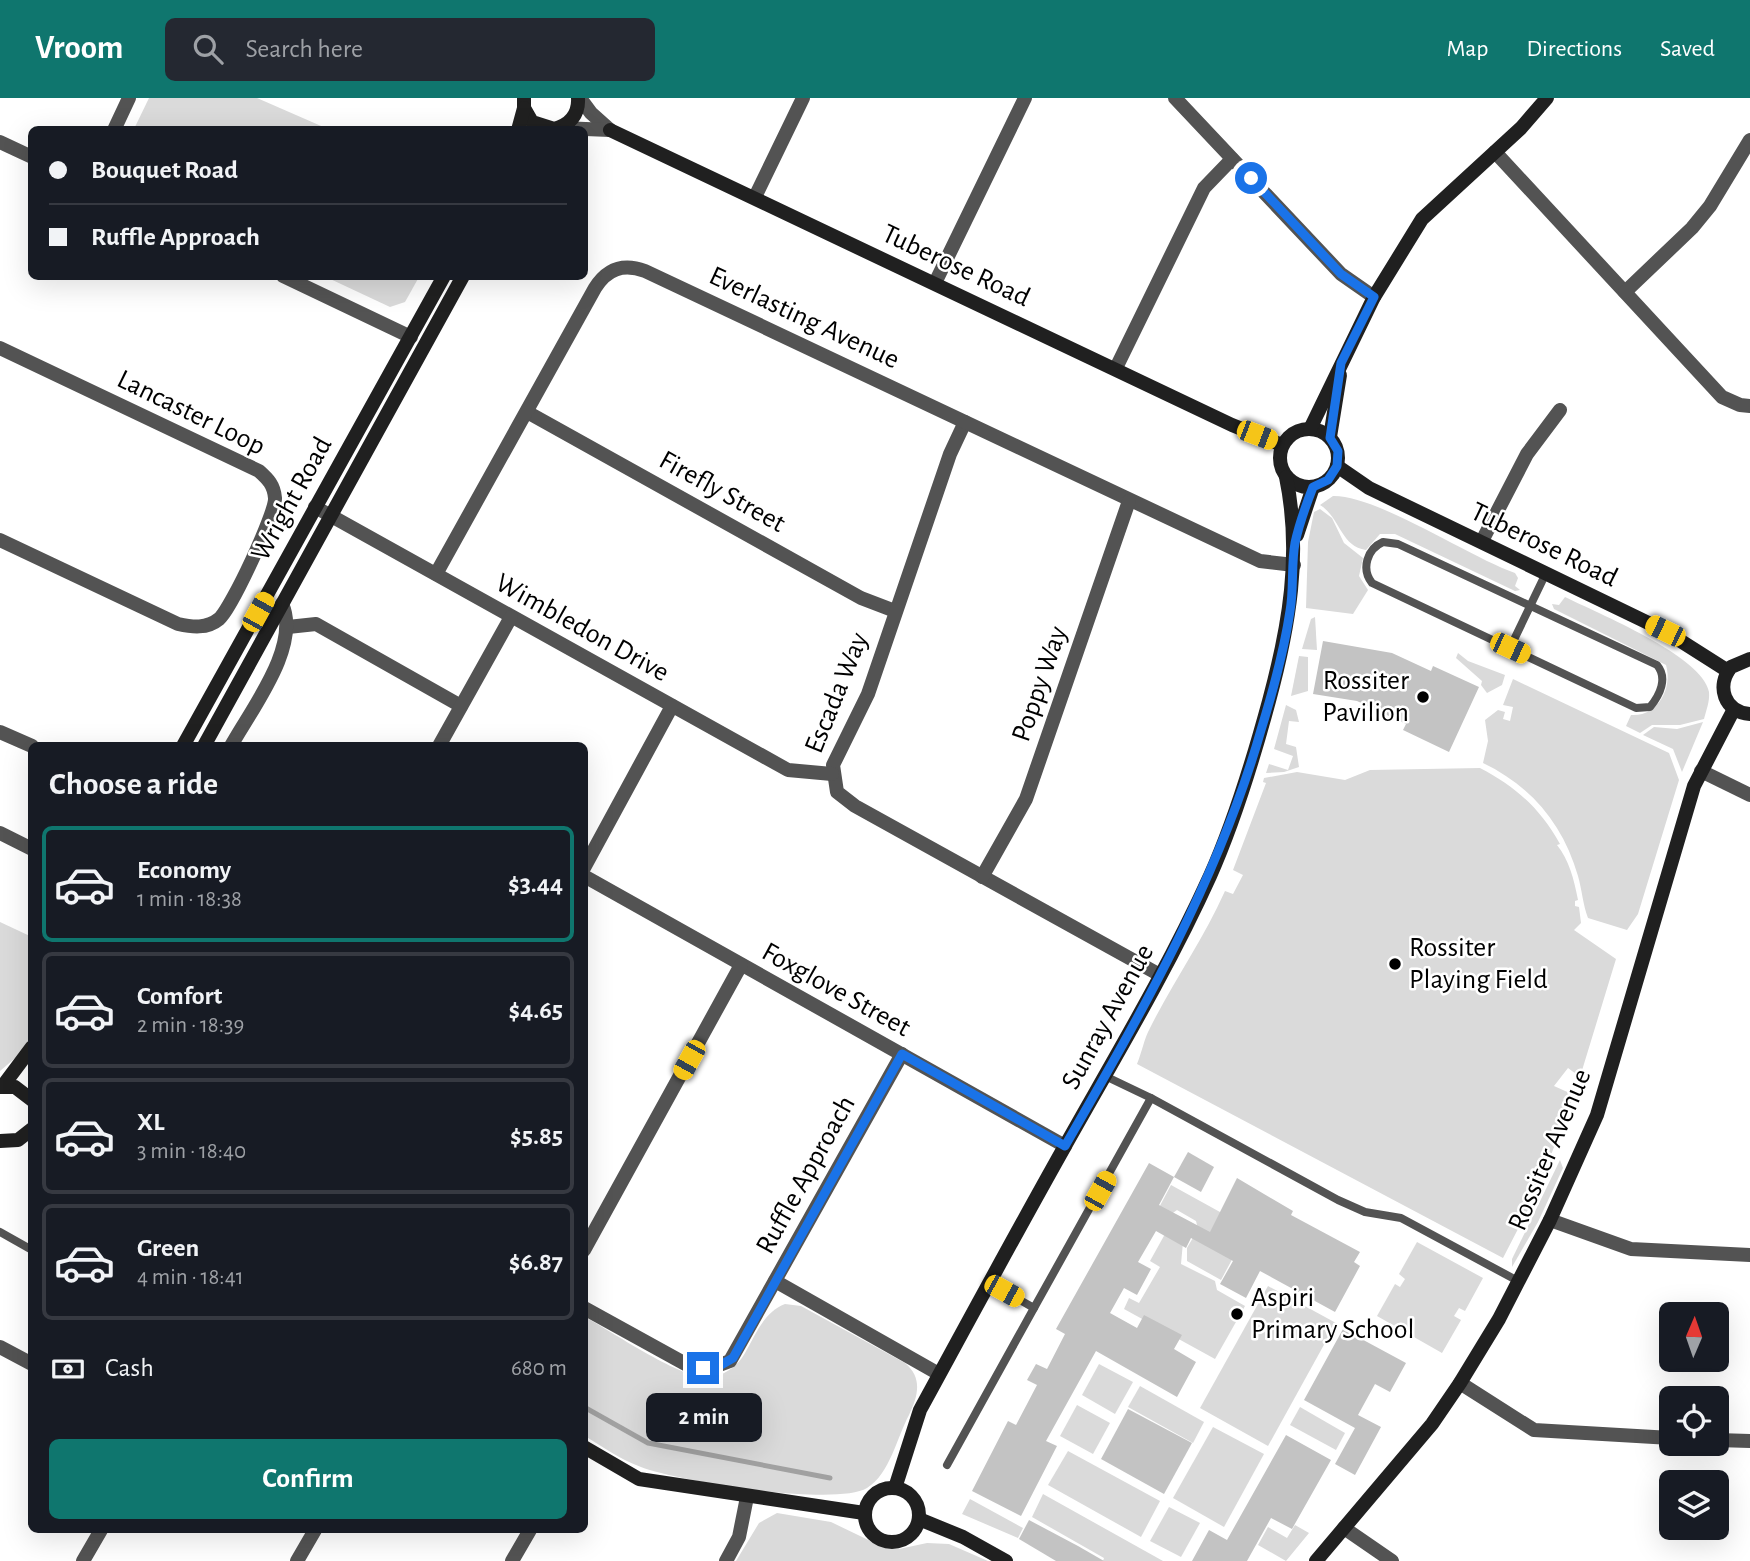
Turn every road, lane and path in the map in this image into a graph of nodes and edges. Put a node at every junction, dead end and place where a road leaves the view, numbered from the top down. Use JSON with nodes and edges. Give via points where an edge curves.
{"nodes":[{"id":1,"x":129,"y":98,"type":"edge"},
{"id":2,"x":579,"y":98,"type":"edge"},
{"id":3,"x":803,"y":98,"type":"edge"},
{"id":4,"x":1025,"y":98,"type":"edge"},
{"id":5,"x":1175,"y":98,"type":"edge"},
{"id":6,"x":1546,"y":98,"type":"edge"},
{"id":7,"x":522,"y":102,"type":"edge"},
{"id":8,"x":116,"y":126,"type":"edge"},
{"id":9,"x":519,"y":126,"type":"edge"},
{"id":10,"x":546,"y":126,"type":"edge"},
{"id":11,"x":561,"y":126,"type":"edge"},
{"id":12,"x":588,"y":130,"type":"edge"},
{"id":13,"x":610,"y":130,"type":"junction"},
{"id":14,"x":1750,"y":140,"type":"edge"},
{"id":15,"x":0,"y":142,"type":"edge"},
{"id":16,"x":1495,"y":152,"type":"junction"},
{"id":17,"x":28,"y":155,"type":"edge"},
{"id":18,"x":1233,"y":159,"type":"junction"},
{"id":19,"x":755,"y":197,"type":"junction"},
{"id":20,"x":291,"y":280,"type":"edge"},
{"id":21,"x":442,"y":280,"type":"edge"},
{"id":22,"x":461,"y":280,"type":"edge"},
{"id":23,"x":935,"y":283,"type":"junction"},
{"id":24,"x":1625,"y":292,"type":"junction"},
{"id":25,"x":1374,"y":297,"type":"junction"},
{"id":26,"x":411,"y":337,"type":"junction"},
{"id":27,"x":0,"y":348,"type":"edge"},
{"id":28,"x":1341,"y":363,"type":"junction"},
{"id":29,"x":1116,"y":369,"type":"junction"},
{"id":30,"x":1750,"y":406,"type":"edge"},
{"id":31,"x":1560,"y":410,"type":"dead end"},
{"id":32,"x":527,"y":412,"type":"junction"},
{"id":33,"x":965,"y":422,"type":"junction"},
{"id":34,"x":1310,"y":429,"type":"junction"},
{"id":35,"x":1330,"y":438,"type":"junction"},
{"id":36,"x":1282,"y":445,"type":"junction"},
{"id":37,"x":1337,"y":466,"type":"junction"},
{"id":38,"x":1286,"y":477,"type":"junction"},
{"id":39,"x":1313,"y":487,"type":"junction"},
{"id":40,"x":1129,"y":501,"type":"junction"},
{"id":41,"x":315,"y":507,"type":"junction"},
{"id":42,"x":331,"y":516,"type":"junction"},
{"id":43,"x":0,"y":540,"type":"edge"},
{"id":44,"x":1482,"y":541,"type":"junction"},
{"id":45,"x":1295,"y":544,"type":"junction"},
{"id":46,"x":1294,"y":565,"type":"junction"},
{"id":47,"x":1546,"y":573,"type":"junction"},
{"id":48,"x":436,"y":574,"type":"junction"},
{"id":49,"x":282,"y":604,"type":"junction"},
{"id":50,"x":1530,"y":606,"type":"junction"},
{"id":51,"x":895,"y":611,"type":"junction"},
{"id":52,"x":510,"y":617,"type":"junction"},
{"id":53,"x":288,"y":627,"type":"junction"},
{"id":54,"x":1510,"y":648,"type":"junction"},
{"id":55,"x":1750,"y":659,"type":"edge"},
{"id":56,"x":1728,"y":671,"type":"junction"},
{"id":57,"x":461,"y":706,"type":"junction"},
{"id":58,"x":672,"y":706,"type":"junction"},
{"id":59,"x":1734,"y":709,"type":"junction"},
{"id":60,"x":1750,"y":714,"type":"edge"},
{"id":61,"x":0,"y":732,"type":"edge"},
{"id":62,"x":185,"y":742,"type":"edge"},
{"id":63,"x":206,"y":742,"type":"edge"},
{"id":64,"x":233,"y":742,"type":"edge"},
{"id":65,"x":441,"y":742,"type":"edge"},
{"id":66,"x":28,"y":744,"type":"edge"},
{"id":67,"x":1701,"y":771,"type":"junction"},
{"id":68,"x":832,"y":774,"type":"junction"},
{"id":69,"x":1750,"y":794,"type":"edge"},
{"id":70,"x":0,"y":833,"type":"edge"},
{"id":71,"x":28,"y":847,"type":"edge"},
{"id":72,"x":588,"y":861,"type":"edge"},
{"id":73,"x":982,"y":877,"type":"junction"},
{"id":74,"x":588,"y":878,"type":"edge"},
{"id":75,"x":741,"y":965,"type":"junction"},
{"id":76,"x":1160,"y":975,"type":"junction"},
{"id":77,"x":28,"y":1052,"type":"edge"},
{"id":78,"x":902,"y":1054,"type":"junction"},
{"id":79,"x":1105,"y":1076,"type":"junction"},
{"id":80,"x":1,"y":1087,"type":"edge"},
{"id":81,"x":28,"y":1096,"type":"edge"},
{"id":82,"x":1151,"y":1098,"type":"junction"},
{"id":83,"x":16,"y":1142,"type":"edge"},
{"id":84,"x":1065,"y":1146,"type":"junction"},
{"id":85,"x":0,"y":1155,"type":"edge"},
{"id":86,"x":1550,"y":1220,"type":"junction"},
{"id":87,"x":0,"y":1232,"type":"edge"},
{"id":88,"x":588,"y":1243,"type":"edge"},
{"id":89,"x":28,"y":1248,"type":"edge"},
{"id":90,"x":1750,"y":1255,"type":"edge"},
{"id":91,"x":775,"y":1281,"type":"junction"},
{"id":92,"x":1518,"y":1281,"type":"junction"},
{"id":93,"x":990,"y":1283,"type":"junction"},
{"id":94,"x":1034,"y":1308,"type":"junction"},
{"id":95,"x":588,"y":1310,"type":"edge"},
{"id":96,"x":0,"y":1347,"type":"edge"},
{"id":97,"x":28,"y":1362,"type":"edge"},
{"id":98,"x":939,"y":1374,"type":"junction"},
{"id":99,"x":1460,"y":1383,"type":"junction"},
{"id":100,"x":1659,"y":1437,"type":"edge"},
{"id":101,"x":1729,"y":1440,"type":"edge"},
{"id":102,"x":1750,"y":1441,"type":"edge"},
{"id":103,"x":588,"y":1449,"type":"edge"},
{"id":104,"x":947,"y":1465,"type":"dead end"},
{"id":105,"x":895,"y":1488,"type":"junction"},
{"id":106,"x":747,"y":1497,"type":"junction"},
{"id":107,"x":864,"y":1513,"type":"junction"},
{"id":108,"x":919,"y":1519,"type":"junction"},
{"id":109,"x":1344,"y":1528,"type":"junction"},
{"id":110,"x":99,"y":1533,"type":"edge"},
{"id":111,"x":313,"y":1533,"type":"edge"},
{"id":112,"x":528,"y":1533,"type":"edge"},
{"id":113,"x":83,"y":1561,"type":"edge"},
{"id":114,"x":297,"y":1561,"type":"edge"},
{"id":115,"x":512,"y":1561,"type":"edge"},
{"id":116,"x":726,"y":1561,"type":"edge"},
{"id":117,"x":1006,"y":1561,"type":"edge"},
{"id":118,"x":1316,"y":1561,"type":"edge"},
{"id":119,"x":1392,"y":1561,"type":"edge"}],
"edges":[{"from":1,"to":8,"type":"street"},
{"from":2,"to":11,"type":"street","via":[[575,115]]},
{"from":2,"to":13,"type":"street","name":"Tuberose Road"},
{"from":3,"to":19,"type":"street"},
{"from":4,"to":23,"type":"street"},
{"from":5,"to":18,"type":"street"},
{"from":6,"to":16,"type":"street"},
{"from":7,"to":9,"type":"street"},
{"from":7,"to":10,"type":"street","via":[[532,122]]},
{"from":12,"to":13,"type":"street","name":"Tuberose Road"},
{"from":13,"to":19,"type":"street","name":"Tuberose Road"},
{"from":14,"to":24,"type":"street","via":[[1692,228]]},
{"from":15,"to":17,"type":"street"},
{"from":16,"to":24,"type":"street"},
{"from":16,"to":25,"type":"street","via":[[1422,219]]},
{"from":18,"to":25,"type":"street","via":[[1341,274]]},
{"from":18,"to":29,"type":"street","via":[[1204,188]]},
{"from":19,"to":23,"type":"street","name":"Tuberose Road"},
{"from":20,"to":26,"type":"street"},
{"from":21,"to":26,"type":"street","name":"Wright Road"},
{"from":22,"to":42,"type":"street","name":"Wright Road"},
{"from":23,"to":29,"type":"street","name":"Tuberose Road"},
{"from":24,"to":30,"type":"street","via":[[1723,397]]},
{"from":25,"to":28,"type":"street"},
{"from":26,"to":41,"type":"street","name":"Wright Road"},
{"from":27,"to":43,"type":"street","name":"Lancaster Loop","via":[[259,471],[275,497],[272,519],[223,614],[202,627],[178,624]]},
{"from":28,"to":34,"type":"street"},
{"from":28,"to":35,"type":"street"},
{"from":29,"to":36,"type":"street","name":"Tuberose Road"},
{"from":31,"to":44,"type":"street","via":[[1527,454]]},
{"from":32,"to":33,"type":"street","name":"Everlasting Avenue","via":[[601,278],[612,270],[632,267]]},
{"from":32,"to":48,"type":"street","name":"Everlasting Avenue"},
{"from":32,"to":51,"type":"street","name":"Firefly Street","via":[[861,598]]},
{"from":33,"to":40,"type":"street","name":"Everlasting Avenue"},
{"from":33,"to":51,"type":"street","name":"Escada Way"},
{"from":34,"to":35,"type":"street"},
{"from":34,"to":36,"type":"street","via":[[1294,433]]},
{"from":35,"to":37,"type":"street","via":[[1338,451]]},
{"from":36,"to":38,"type":"street","via":[[1280,461]]},
{"from":37,"to":39,"type":"street","via":[[1328,480]]},
{"from":37,"to":44,"type":"street","name":"Tuberose Road","via":[[1370,488]]},
{"from":38,"to":39,"type":"street"},
{"from":38,"to":45,"type":"street","name":"Sunray Avenue"},
{"from":39,"to":45,"type":"street","name":"Sunray Avenue"},
{"from":40,"to":46,"type":"street","name":"Everlasting Avenue","via":[[1259,561]]},
{"from":40,"to":73,"type":"street","name":"Poppy Way","via":[[1026,799]]},
{"from":41,"to":42,"type":"street","name":"Wimbledon Drive"},
{"from":41,"to":62,"type":"street","name":"Wright Road"},
{"from":42,"to":48,"type":"street","name":"Wimbledon Drive"},
{"from":42,"to":49,"type":"street","name":"Wright Road"},
{"from":44,"to":47,"type":"street","name":"Tuberose Road"},
{"from":45,"to":46,"type":"street","name":"Sunray Avenue"},
{"from":46,"to":76,"type":"street","name":"Sunray Avenue","via":[[1284,646],[1249,770],[1210,876]]},
{"from":47,"to":50,"type":"lane"},
{"from":47,"to":56,"type":"street","name":"Tuberose Road","via":[[1665,631]]},
{"from":48,"to":52,"type":"street","name":"Wimbledon Drive"},
{"from":49,"to":53,"type":"street"},
{"from":49,"to":63,"type":"street","name":"Wright Road"},
{"from":50,"to":54,"type":"lane"},
{"from":50,"to":54,"type":"lane","via":[[1657,665],[1662,684],[1655,701],[1650,707],[1636,708]]},
{"from":50,"to":54,"type":"lane","via":[[1398,544],[1382,542],[1369,555],[1365,570],[1371,583]]},
{"from":51,"to":68,"type":"street","name":"Escada Way","via":[[868,694],[834,759]]},
{"from":52,"to":57,"type":"street"},
{"from":52,"to":58,"type":"street","name":"Wimbledon Drive"},
{"from":53,"to":57,"type":"street","via":[[316,624]]},
{"from":53,"to":64,"type":"street","via":[[279,658]]},
{"from":55,"to":56,"type":"street"},
{"from":56,"to":59,"type":"street","via":[[1723,691]]},
{"from":57,"to":65,"type":"street"},
{"from":58,"to":68,"type":"street","name":"Wimbledon Drive","via":[[788,770]]},
{"from":58,"to":72,"type":"street"},
{"from":59,"to":60,"type":"street"},
{"from":59,"to":67,"type":"street","name":"Rossiter Avenue"},
{"from":61,"to":66,"type":"street"},
{"from":67,"to":69,"type":"street"},
{"from":67,"to":86,"type":"street","name":"Rossiter Avenue","via":[[1597,1115]]},
{"from":68,"to":73,"type":"street","name":"Escada Way","via":[[837,792],[847,801]]},
{"from":70,"to":71,"type":"street"},
{"from":73,"to":76,"type":"street","name":"Escada Way"},
{"from":74,"to":75,"type":"street","name":"Foxglove Street"},
{"from":75,"to":78,"type":"street","name":"Foxglove Street"},
{"from":75,"to":88,"type":"street"},
{"from":76,"to":79,"type":"street","name":"Sunray Avenue"},
{"from":77,"to":80,"type":"street"},
{"from":78,"to":84,"type":"street","name":"Foxglove Street"},
{"from":78,"to":91,"type":"street","name":"Ruffle Approach"},
{"from":79,"to":82,"type":"lane"},
{"from":79,"to":84,"type":"street","name":"Sunray Avenue"},
{"from":80,"to":81,"type":"street","via":[[15,1087]]},
{"from":82,"to":92,"type":"lane","via":[[1338,1200],[1365,1212],[1401,1218]]},
{"from":82,"to":94,"type":"lane"},
{"from":83,"to":85,"type":"street"},
{"from":84,"to":93,"type":"street","name":"Sunray Avenue"},
{"from":86,"to":90,"type":"street","via":[[1631,1249]]},
{"from":86,"to":92,"type":"street","name":"Rossiter Avenue"},
{"from":87,"to":89,"type":"lane"},
{"from":91,"to":95,"type":"street","name":"Ruffle Approach","via":[[733,1358],[709,1368],[691,1367]]},
{"from":91,"to":98,"type":"street"},
{"from":92,"to":99,"type":"street","name":"Rossiter Avenue"},
{"from":93,"to":94,"type":"lane"},
{"from":93,"to":98,"type":"street","name":"Sunray Avenue"},
{"from":94,"to":104,"type":"lane"},
{"from":96,"to":97,"type":"street"},
{"from":98,"to":105,"type":"street","name":"Sunray Avenue","via":[[913,1427]]},
{"from":99,"to":100,"type":"street","via":[[1534,1430]]},
{"from":99,"to":109,"type":"street","name":"Rossiter Avenue","via":[[1432,1424]]},
{"from":101,"to":102,"type":"street"},
{"from":103,"to":106,"type":"street","via":[[639,1479]]},
{"from":105,"to":107,"type":"street","via":[[871,1497]]},
{"from":105,"to":108,"type":"street","via":[[911,1495]]},
{"from":106,"to":107,"type":"street"},
{"from":106,"to":116,"type":"street","via":[[740,1536]]},
{"from":107,"to":108,"type":"street","via":[[874,1536],[889,1543],[912,1534]]},
{"from":108,"to":117,"type":"street"},
{"from":109,"to":118,"type":"street","name":"Rossiter Avenue"},
{"from":109,"to":119,"type":"street"},
{"from":110,"to":113,"type":"street"},
{"from":111,"to":114,"type":"street"},
{"from":112,"to":115,"type":"street"}]}
